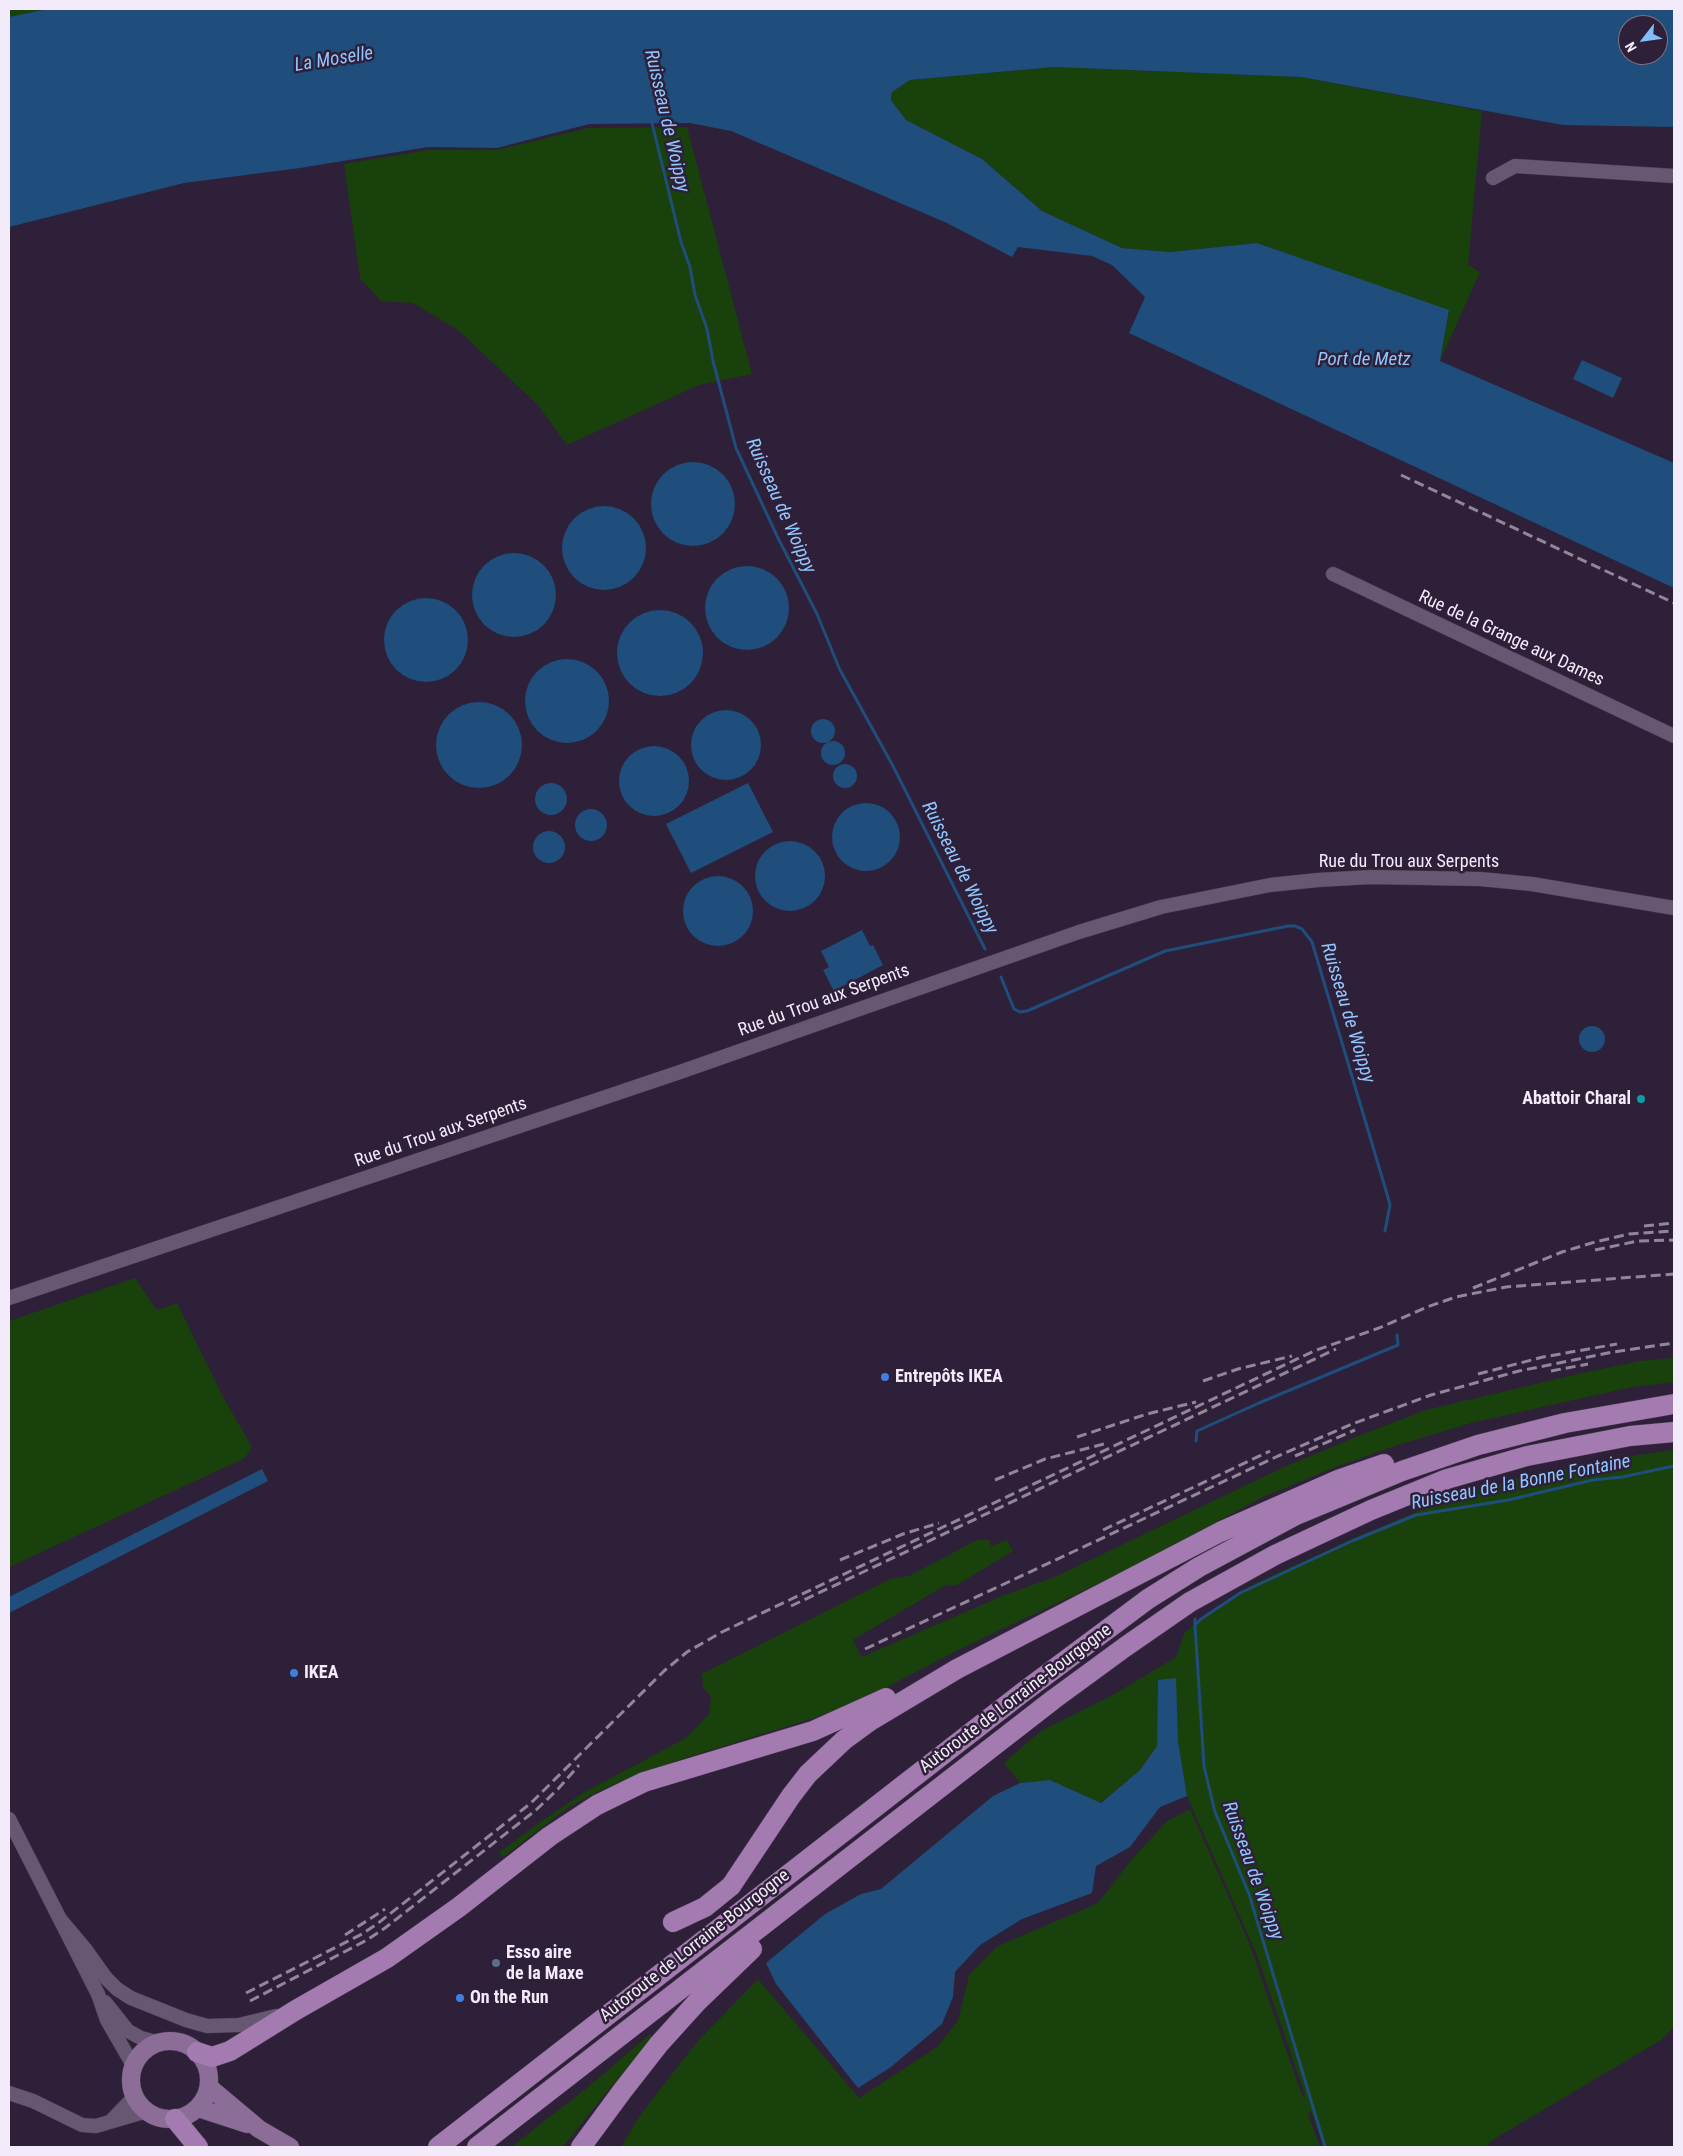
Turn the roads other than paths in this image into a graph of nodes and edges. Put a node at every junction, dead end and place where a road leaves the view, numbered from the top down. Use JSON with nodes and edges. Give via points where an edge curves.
{"nodes":[{"id":1,"x":1674,"y":176,"type":"edge"},
{"id":2,"x":1493,"y":178,"type":"dead end"},
{"id":3,"x":1333,"y":574,"type":"dead end"},
{"id":4,"x":1674,"y":736,"type":"edge"},
{"id":5,"x":1674,"y":908,"type":"edge"},
{"id":6,"x":9,"y":1298,"type":"edge"},
{"id":7,"x":1674,"y":1404,"type":"edge"},
{"id":8,"x":1674,"y":1432,"type":"edge"},
{"id":9,"x":1478,"y":1445,"type":"junction"},
{"id":10,"x":957,"y":1669,"type":"junction"},
{"id":11,"x":9,"y":1819,"type":"edge"},
{"id":12,"x":776,"y":1916,"type":"junction"},
{"id":13,"x":60,"y":1919,"type":"junction"},
{"id":14,"x":673,"y":1922,"type":"dead end"},
{"id":15,"x":98,"y":1994,"type":"junction"},
{"id":16,"x":296,"y":2010,"type":"junction"},
{"id":17,"x":160,"y":2043,"type":"junction"},
{"id":18,"x":197,"y":2052,"type":"junction"},
{"id":19,"x":134,"y":2067,"type":"junction"},
{"id":20,"x":209,"y":2087,"type":"junction"},
{"id":21,"x":9,"y":2093,"type":"edge"},
{"id":22,"x":135,"y":2096,"type":"junction"},
{"id":23,"x":198,"y":2108,"type":"junction"},
{"id":24,"x":147,"y":2112,"type":"junction"},
{"id":25,"x":175,"y":2119,"type":"junction"},
{"id":26,"x":111,"y":2122,"type":"junction"},
{"id":27,"x":259,"y":2129,"type":"junction"},
{"id":28,"x":198,"y":2147,"type":"edge"},
{"id":29,"x":290,"y":2147,"type":"edge"},
{"id":30,"x":438,"y":2147,"type":"edge"},
{"id":31,"x":477,"y":2147,"type":"edge"},
{"id":32,"x":581,"y":2147,"type":"edge"}],
"edges":[{"from":1,"to":2,"type":"street","via":[[1515,166]]},
{"from":3,"to":4,"type":"street","name":"Rue de la Grange aux Dames"},
{"from":5,"to":6,"type":"street","name":"Rue du Trou aux Serpents","via":[[1532,884],[1429,878],[1318,880],[1234,891],[1179,903],[1079,932],[680,1072]]},
{"from":7,"to":9,"type":"highway","name":"Autoroute de Lorraine-Bourgogne","via":[[1565,1423]]},
{"from":8,"to":12,"type":"highway","name":"Autoroute de Lorraine-Bourgogne","via":[[1630,1436],[1527,1456],[1447,1480],[1371,1510],[1275,1555],[1190,1602],[1125,1647]]},
{"from":9,"to":10,"type":"highway","via":[[1443,1447],[1338,1480],[1220,1532]]},
{"from":9,"to":30,"type":"highway","name":"Autoroute de Lorraine-Bourgogne","via":[[1402,1471],[1296,1515],[1148,1599],[916,1774]]},
{"from":10,"to":14,"type":"highway","via":[[857,1730],[817,1764],[791,1796],[731,1886],[705,1907]]},
{"from":10,"to":16,"type":"highway","via":[[914,1684],[813,1731],[644,1782],[597,1806],[550,1836],[403,1947]]},
{"from":11,"to":13,"type":"street"},
{"from":12,"to":31,"type":"highway","name":"Autoroute de Lorraine-Bourgogne"},
{"from":12,"to":32,"type":"highway","via":[[769,1934],[697,2002],[666,2037]]},
{"from":13,"to":15,"type":"street"},
{"from":13,"to":16,"type":"street","via":[[117,1989],[186,2020],[207,2026],[239,2025]]},
{"from":15,"to":17,"type":"street","via":[[128,2031]]},
{"from":15,"to":19,"type":"street","via":[[107,2020]]},
{"from":16,"to":18,"type":"highway","via":[[225,2053],[212,2057]]},
{"from":17,"to":18,"type":"main road","via":[[180,2043]]},
{"from":17,"to":19,"type":"main road","via":[[144,2052]]},
{"from":18,"to":20,"type":"main road","via":[[205,2062]]},
{"from":19,"to":22,"type":"main road"},
{"from":20,"to":23,"type":"main road"},
{"from":20,"to":27,"type":"main road"},
{"from":21,"to":26,"type":"street","via":[[34,2100],[82,2125]]},
{"from":22,"to":24,"type":"main road"},
{"from":22,"to":26,"type":"street"},
{"from":23,"to":25,"type":"main road"},
{"from":23,"to":27,"type":"main road"},
{"from":24,"to":25,"type":"main road"},
{"from":24,"to":26,"type":"street"},
{"from":25,"to":28,"type":"highway"},
{"from":27,"to":29,"type":"main road"}]}
